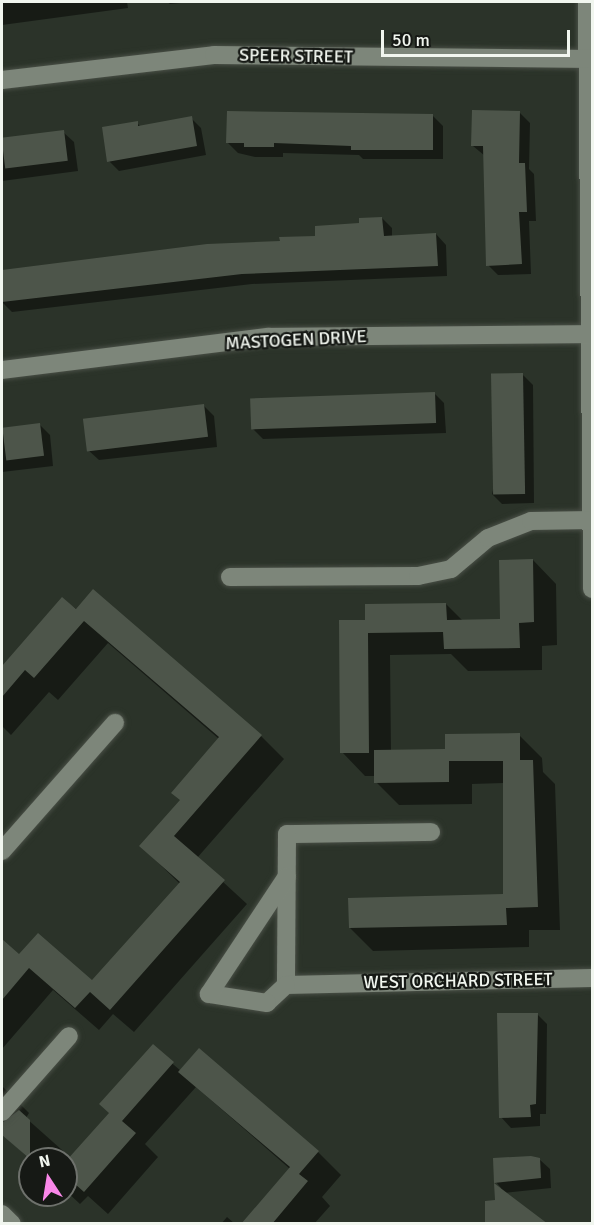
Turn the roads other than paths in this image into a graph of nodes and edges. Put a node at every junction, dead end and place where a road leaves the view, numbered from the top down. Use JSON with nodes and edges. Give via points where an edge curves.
{"nodes":[{"id":1,"x":587,"y":2,"type":"edge"},
{"id":2,"x":590,"y":59,"type":"edge"},
{"id":3,"x":2,"y":80,"type":"edge"},
{"id":4,"x":591,"y":334,"type":"edge"},
{"id":5,"x":2,"y":370,"type":"edge"},
{"id":6,"x":592,"y":520,"type":"edge"},
{"id":7,"x":230,"y":577,"type":"dead end"},
{"id":8,"x":592,"y":588,"type":"edge"},
{"id":9,"x":115,"y":723,"type":"dead end"},
{"id":10,"x":431,"y":832,"type":"dead end"},
{"id":11,"x":2,"y":851,"type":"edge"},
{"id":12,"x":287,"y":876,"type":"junction"},
{"id":13,"x":592,"y":978,"type":"edge"},
{"id":14,"x":286,"y":985,"type":"junction"},
{"id":15,"x":69,"y":1036,"type":"dead end"},
{"id":16,"x":2,"y":1112,"type":"edge"},
{"id":17,"x":2,"y":1214,"type":"edge"},
{"id":18,"x":12,"y":1224,"type":"edge"}],
"edges":[{"from":1,"to":2,"type":"street"},
{"from":2,"to":3,"type":"street","name":"SPEER STREET","via":[[214,55]]},
{"from":2,"to":4,"type":"street"},
{"from":4,"to":5,"type":"street","name":"MASTOGEN DRIVE","via":[[268,338]]},
{"from":4,"to":6,"type":"street"},
{"from":6,"to":7,"type":"street","via":[[531,521],[488,538],[451,569],[418,576]]},
{"from":6,"to":8,"type":"street"},
{"from":9,"to":11,"type":"street"},
{"from":10,"to":12,"type":"street","via":[[287,834]]},
{"from":12,"to":14,"type":"street"},
{"from":12,"to":14,"type":"street","via":[[209,994],[267,1003]]},
{"from":13,"to":14,"type":"street","name":"WEST ORCHARD STREET"},
{"from":15,"to":16,"type":"street"},
{"from":17,"to":18,"type":"street"}]}
